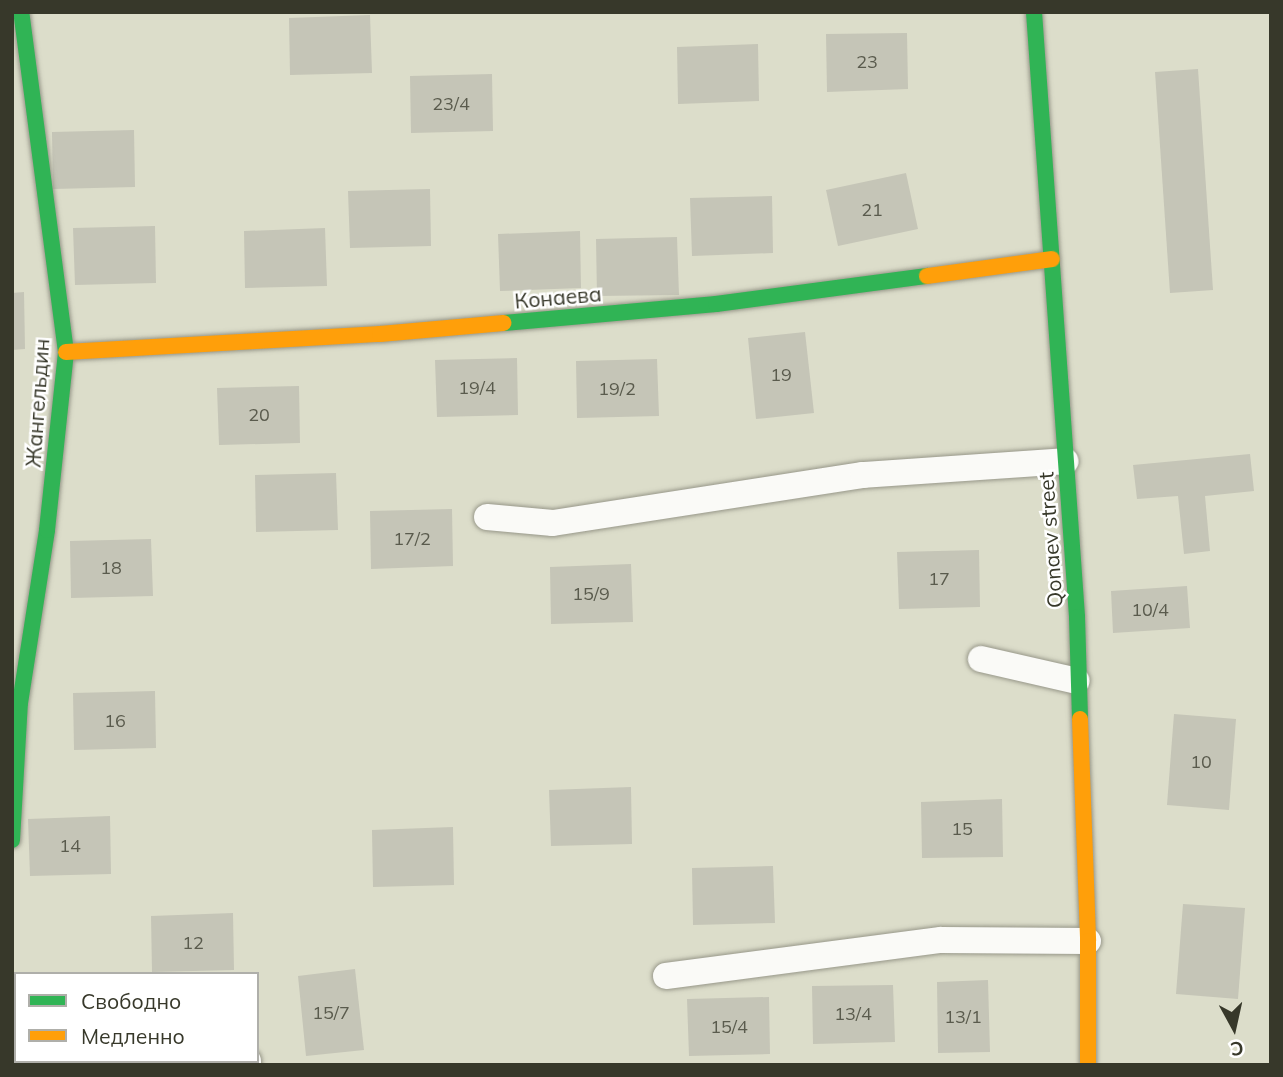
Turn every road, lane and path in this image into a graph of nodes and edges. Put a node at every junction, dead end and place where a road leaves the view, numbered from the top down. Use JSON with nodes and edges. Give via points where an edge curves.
{"nodes":[{"id":1,"x":20,"y":12,"type":"edge"},
{"id":2,"x":1034,"y":12,"type":"edge"},
{"id":3,"x":1052,"y":259,"type":"junction"},
{"id":4,"x":66,"y":352,"type":"junction"},
{"id":5,"x":1066,"y":461,"type":"junction"},
{"id":6,"x":487,"y":517,"type":"dead end"},
{"id":7,"x":981,"y":659,"type":"dead end"},
{"id":8,"x":1077,"y":681,"type":"junction"},
{"id":9,"x":12,"y":839,"type":"edge"},
{"id":10,"x":1088,"y":941,"type":"junction"},
{"id":11,"x":666,"y":976,"type":"dead end"},
{"id":12,"x":1088,"y":1065,"type":"edge"}],
"edges":[{"from":1,"to":4,"type":"street","name":"Жангельдин"},
{"from":2,"to":3,"type":"street","name":"Qonaev street"},
{"from":3,"to":4,"type":"street","name":"Конаева","via":[[716,304],[380,334]]},
{"from":3,"to":5,"type":"street","name":"Qonaev street"},
{"from":4,"to":9,"type":"street","name":"Жангельдин","via":[[47,530],[20,703]]},
{"from":5,"to":6,"type":"street","via":[[863,475],[553,523]]},
{"from":5,"to":8,"type":"street","name":"Qonaev street"},
{"from":7,"to":8,"type":"street"},
{"from":8,"to":10,"type":"street","name":"Qonaev street"},
{"from":10,"to":11,"type":"street","via":[[941,940]]},
{"from":10,"to":12,"type":"street","name":"Qonaev street"}]}
